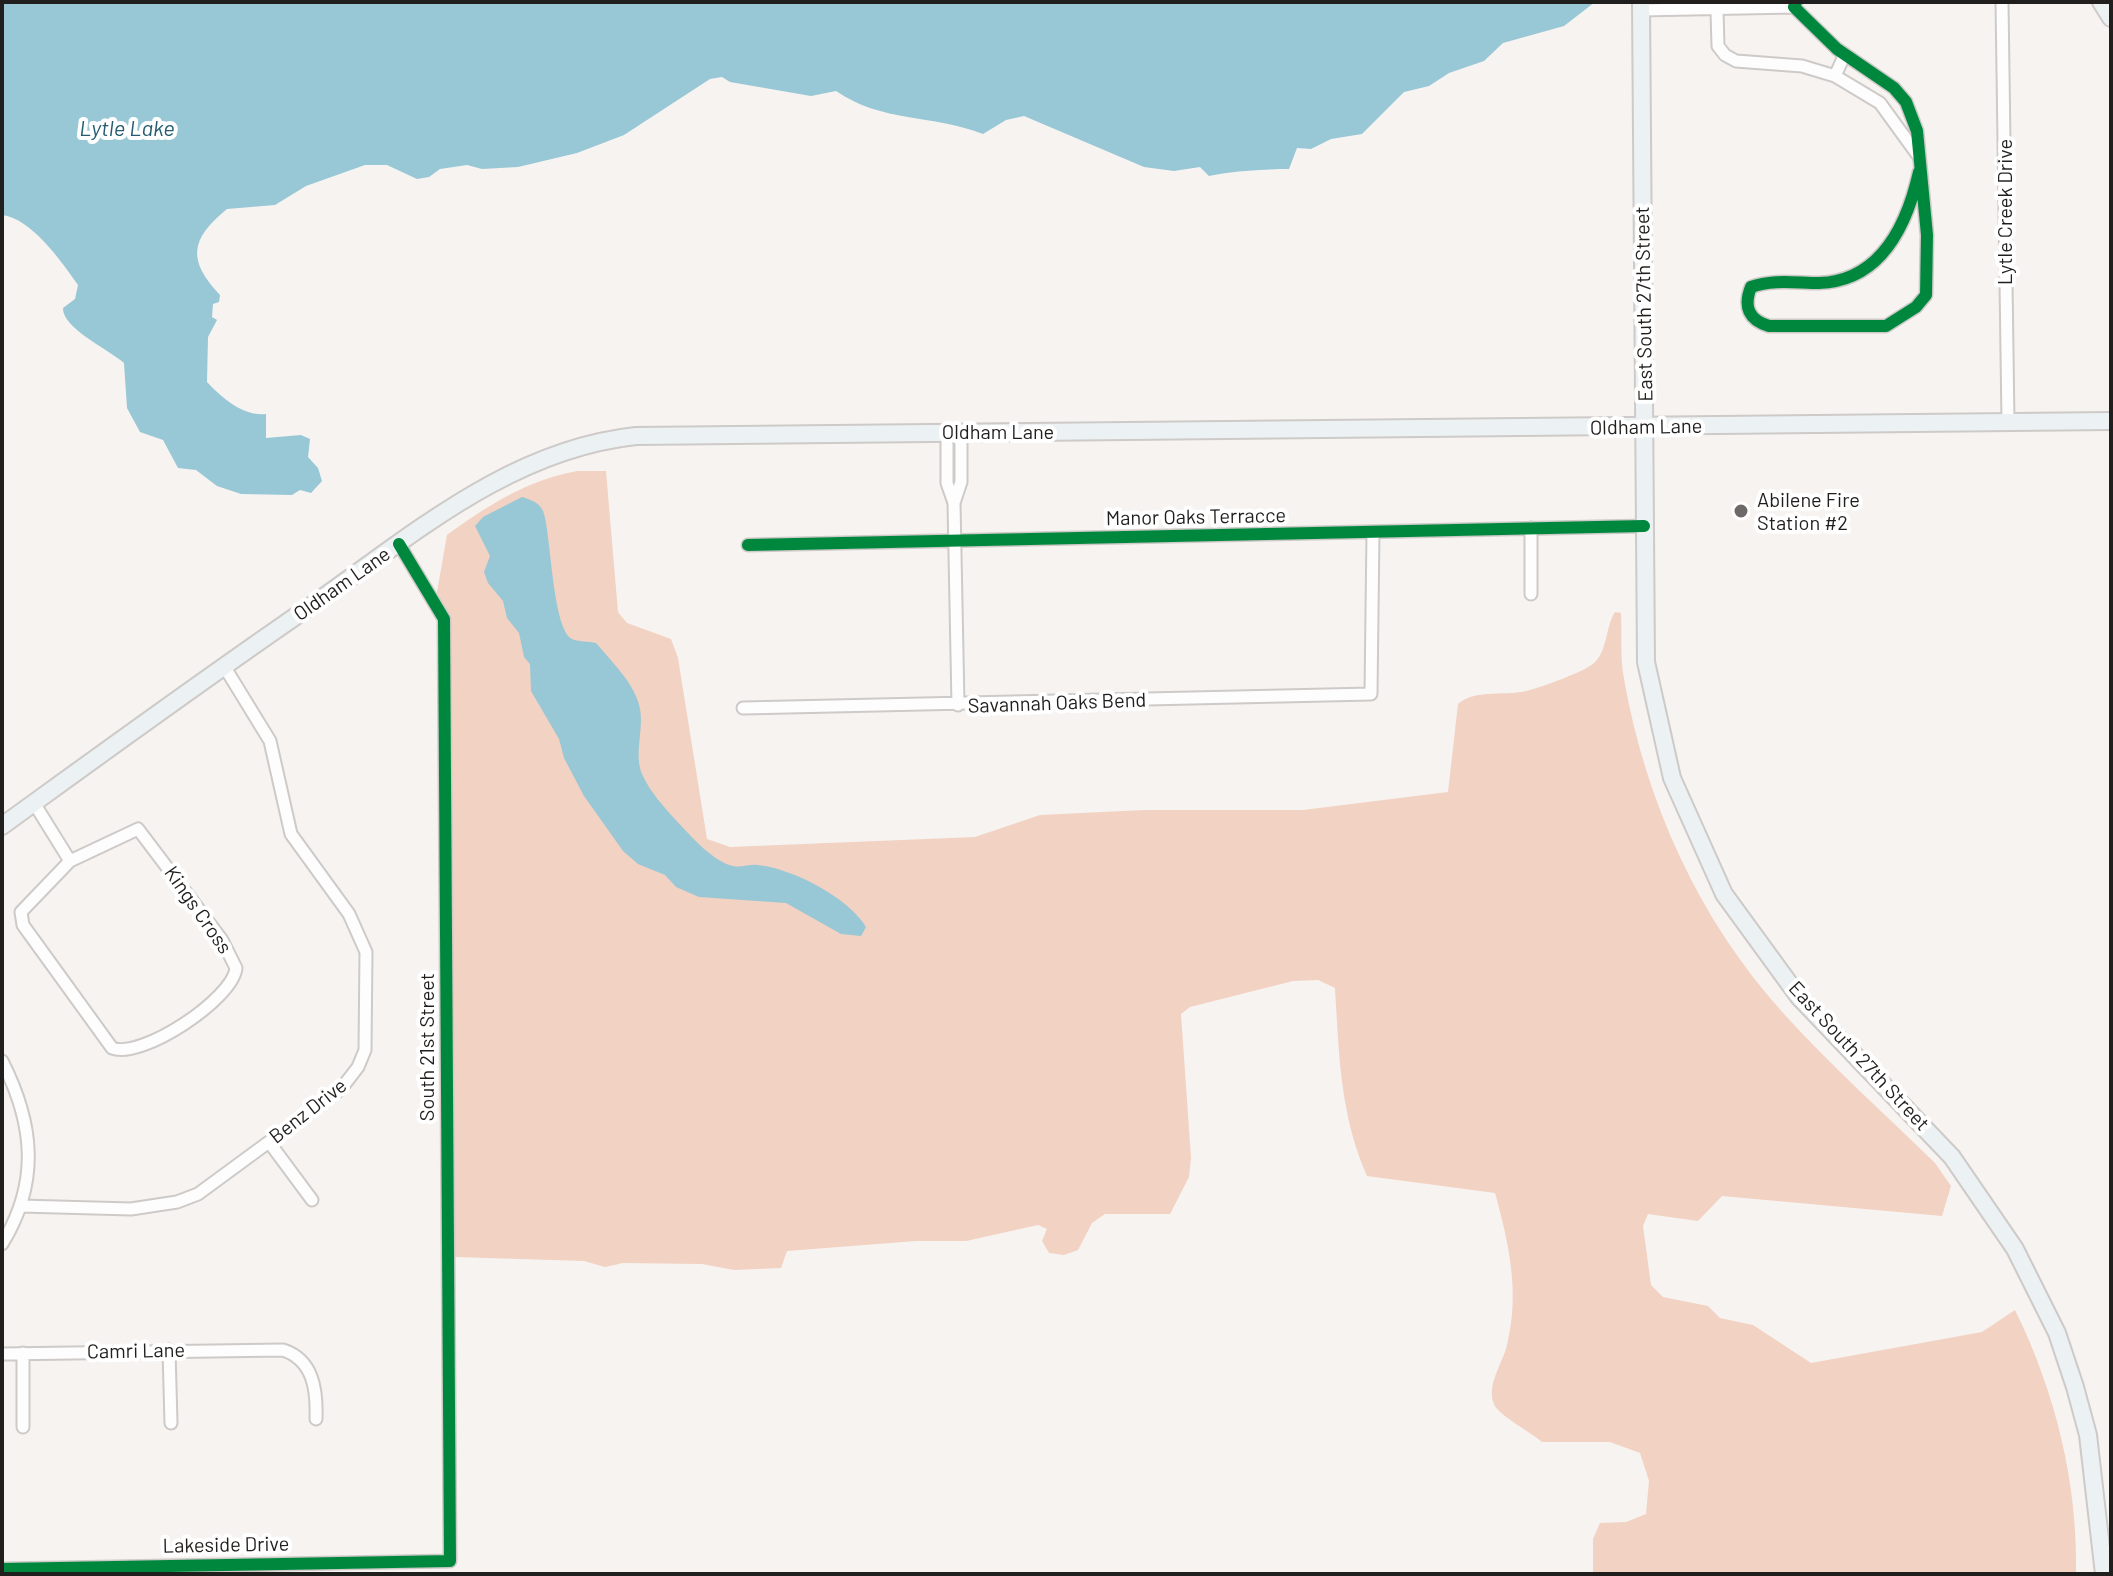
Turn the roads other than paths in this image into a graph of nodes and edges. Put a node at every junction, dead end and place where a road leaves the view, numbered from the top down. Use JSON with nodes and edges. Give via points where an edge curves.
{"nodes":[{"id":1,"x":2002,"y":2,"type":"edge"},
{"id":2,"x":2101,"y":2,"type":"edge"},
{"id":3,"x":1795,"y":5,"type":"edge"},
{"id":4,"x":1641,"y":6,"type":"edge"},
{"id":5,"x":1717,"y":11,"type":"junction"},
{"id":6,"x":2111,"y":18,"type":"edge"},
{"id":7,"x":1845,"y":54,"type":"junction"},
{"id":8,"x":1835,"y":76,"type":"junction"},
{"id":9,"x":1892,"y":120,"type":"junction"},
{"id":10,"x":1914,"y":120,"type":"junction"},
{"id":11,"x":1918,"y":155,"type":"junction"},
{"id":12,"x":1919,"y":172,"type":"junction"},
{"id":13,"x":2111,"y":421,"type":"edge"},
{"id":14,"x":2008,"y":422,"type":"junction"},
{"id":15,"x":1645,"y":427,"type":"junction"},
{"id":16,"x":954,"y":433,"type":"junction"},
{"id":17,"x":1644,"y":526,"type":"junction"},
{"id":18,"x":1531,"y":528,"type":"junction"},
{"id":19,"x":1373,"y":532,"type":"junction"},
{"id":20,"x":955,"y":543,"type":"junction"},
{"id":21,"x":399,"y":544,"type":"junction"},
{"id":22,"x":748,"y":545,"type":"dead end"},
{"id":23,"x":1531,"y":594,"type":"dead end"},
{"id":24,"x":224,"y":666,"type":"junction"},
{"id":25,"x":958,"y":705,"type":"junction"},
{"id":26,"x":743,"y":708,"type":"dead end"},
{"id":27,"x":34,"y":803,"type":"junction"},
{"id":28,"x":2,"y":826,"type":"edge"},
{"id":29,"x":70,"y":861,"type":"junction"},
{"id":30,"x":2,"y":1061,"type":"edge"},
{"id":31,"x":269,"y":1142,"type":"junction"},
{"id":32,"x":312,"y":1200,"type":"dead end"},
{"id":33,"x":21,"y":1206,"type":"junction"},
{"id":34,"x":2,"y":1244,"type":"edge"},
{"id":35,"x":169,"y":1350,"type":"junction"},
{"id":36,"x":23,"y":1353,"type":"junction"},
{"id":37,"x":2,"y":1354,"type":"edge"},
{"id":38,"x":316,"y":1419,"type":"dead end"},
{"id":39,"x":171,"y":1423,"type":"dead end"},
{"id":40,"x":23,"y":1427,"type":"dead end"},
{"id":41,"x":450,"y":1561,"type":"joint"},
{"id":42,"x":2,"y":1569,"type":"edge"},
{"id":43,"x":2104,"y":1574,"type":"edge"}],
"edges":[{"from":1,"to":14,"type":"street","name":"Lytle Creek Drive"},
{"from":2,"to":6,"type":"main road"},
{"from":3,"to":5,"type":"street"},
{"from":3,"to":7,"type":"street"},
{"from":4,"to":5,"type":"street"},
{"from":4,"to":15,"type":"main road","name":"East South 27th Street"},
{"from":5,"to":8,"type":"street","via":[[1718,46],[1725,55]]},
{"from":7,"to":8,"type":"street"},
{"from":7,"to":10,"type":"street","via":[[1894,88]]},
{"from":8,"to":9,"type":"street","via":[[1880,103]]},
{"from":9,"to":10,"type":"street"},
{"from":9,"to":11,"type":"street"},
{"from":10,"to":11,"type":"street"},
{"from":11,"to":12,"type":"street"},
{"from":12,"to":12,"type":"street","via":[[1901,229],[1873,262],[1836,281],[1751,287],[1748,313],[1769,326],[1886,326],[1916,307],[1926,295],[1927,272]]},
{"from":13,"to":14,"type":"main road","name":"Oldham Lane"},
{"from":14,"to":15,"type":"main road","name":"Oldham Lane"},
{"from":15,"to":16,"type":"main road","name":"Oldham Lane"},
{"from":15,"to":17,"type":"main road","name":"East South 27th Street"},
{"from":16,"to":20,"type":"street","via":[[947,483],[954,503]]},
{"from":16,"to":21,"type":"main road","name":"Oldham Lane","via":[[636,436],[590,442],[485,485]]},
{"from":17,"to":18,"type":"street","name":"Manor Oaks Terracce"},
{"from":17,"to":43,"type":"main road","name":"East South 27th Street","via":[[1646,662],[1672,778],[1724,894],[1790,984],[1952,1157],[2015,1249],[2057,1333],[2075,1387],[2088,1435]]},
{"from":18,"to":19,"type":"street","name":"Manor Oaks Terracce"},
{"from":18,"to":23,"type":"street"},
{"from":19,"to":20,"type":"street","name":"Manor Oaks Terracce"},
{"from":19,"to":25,"type":"street","name":"Savannah Oaks Bend","via":[[1371,694]]},
{"from":20,"to":22,"type":"street","name":"Manor Oaks Terracce"},
{"from":20,"to":25,"type":"street"},
{"from":21,"to":24,"type":"main road","name":"Oldham Lane"},
{"from":21,"to":41,"type":"street","name":"South 21st Street","via":[[444,619]]},
{"from":24,"to":27,"type":"main road","name":"Oldham Lane"},
{"from":24,"to":31,"type":"street","name":"Benz Drive","via":[[270,741],[291,834],[349,914],[368,969],[368,1031],[358,1067],[341,1089]]},
{"from":25,"to":26,"type":"street","name":"Savannah Oaks Bend"},
{"from":27,"to":28,"type":"main road","name":"Oldham Lane"},
{"from":27,"to":29,"type":"street"},
{"from":29,"to":29,"type":"street","name":"Kings Cross","via":[[24,905],[21,920],[112,1048],[127,1052],[179,1028],[235,975],[222,940],[145,833],[132,831]]},
{"from":30,"to":33,"type":"street","via":[[26,1125],[28,1163]]},
{"from":31,"to":32,"type":"street"},
{"from":31,"to":33,"type":"street","name":"Benz Drive","via":[[198,1194],[153,1208]]},
{"from":33,"to":34,"type":"street"},
{"from":35,"to":36,"type":"street","name":"Camri Lane"},
{"from":35,"to":38,"type":"street","name":"Camri Lane","via":[[269,1348],[295,1354],[317,1394]]},
{"from":35,"to":39,"type":"street"},
{"from":36,"to":37,"type":"street","name":"Camri Lane"},
{"from":36,"to":40,"type":"street"},
{"from":41,"to":42,"type":"street","name":"Lakeside Drive"}]}
